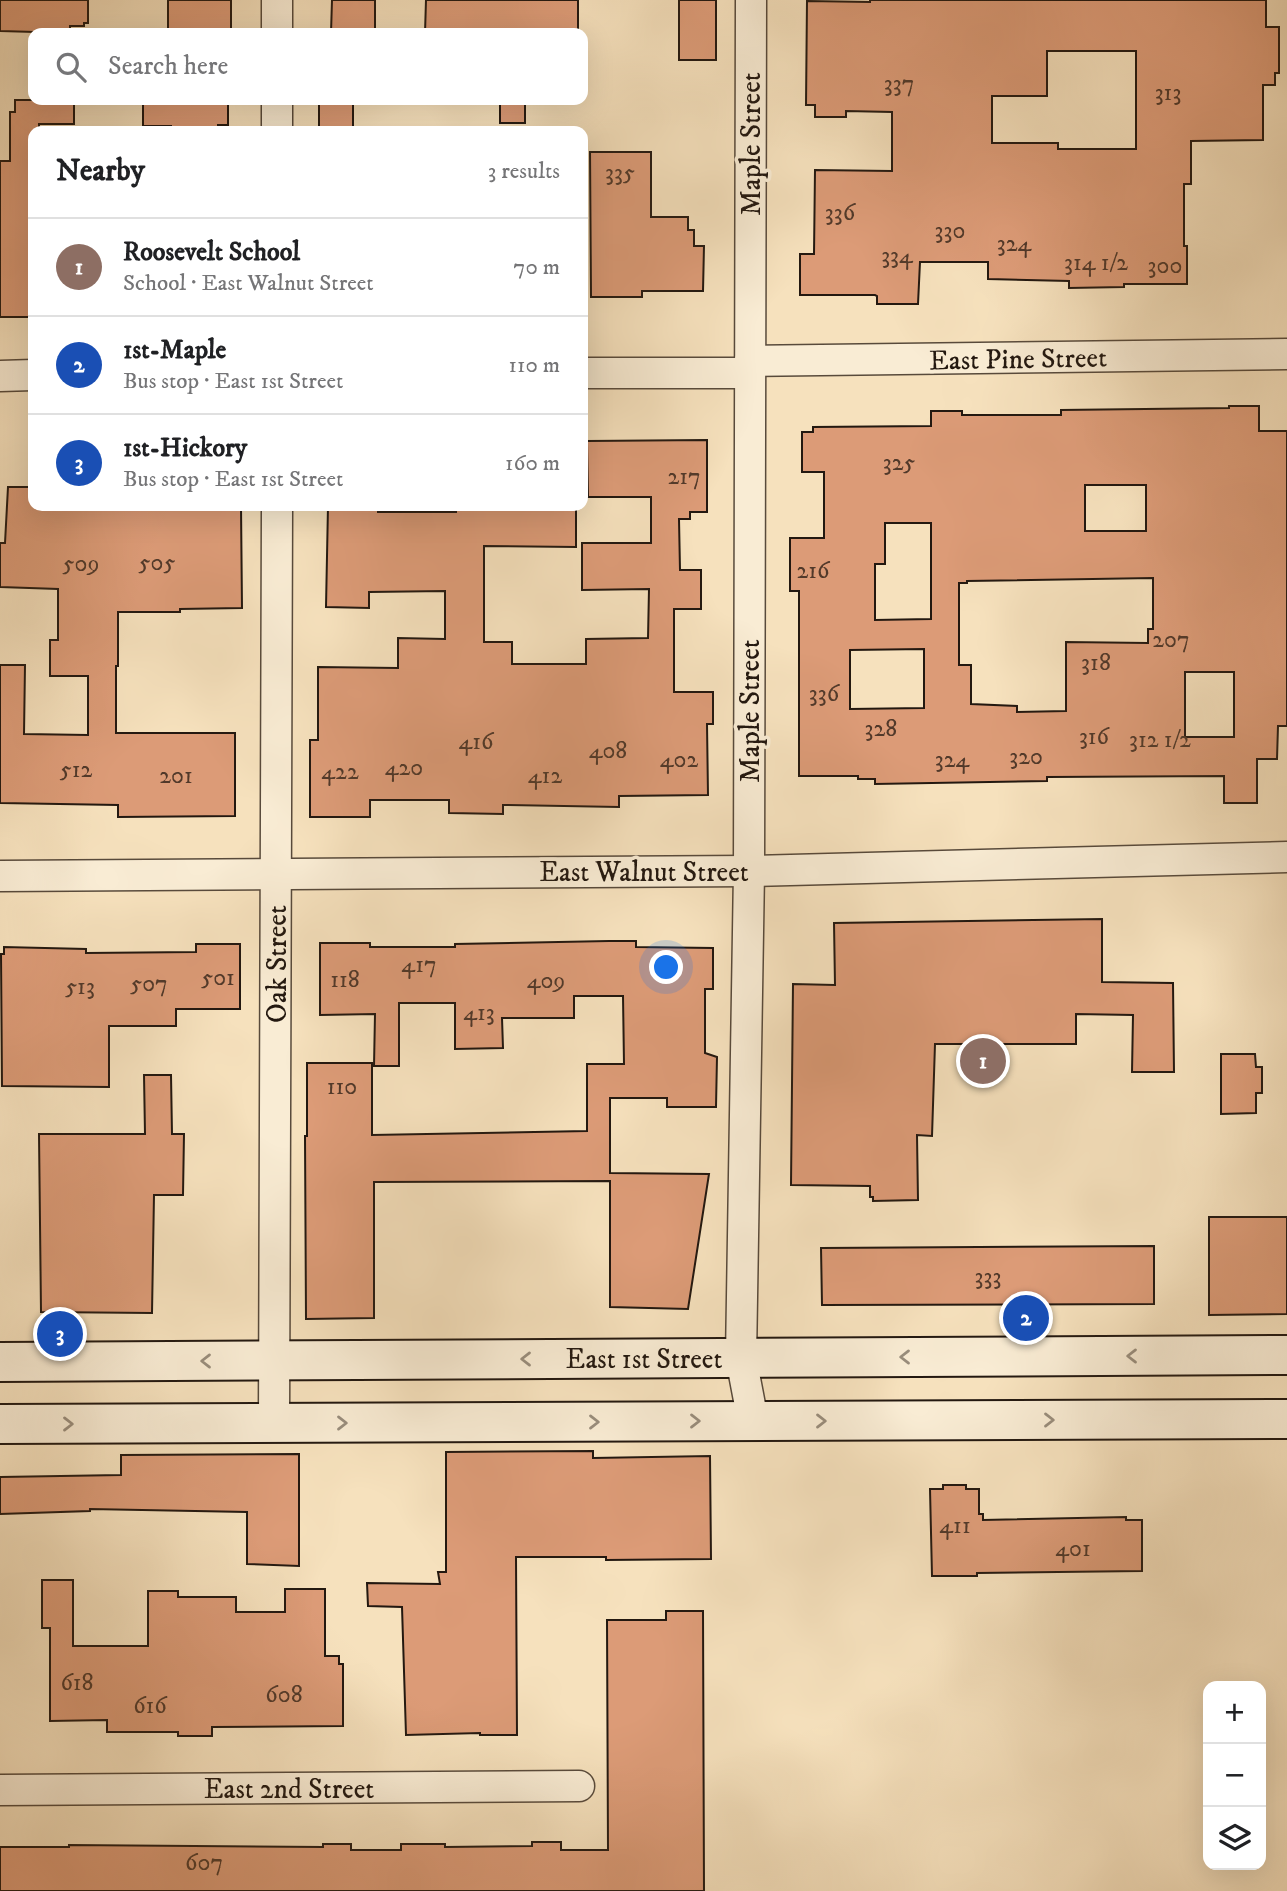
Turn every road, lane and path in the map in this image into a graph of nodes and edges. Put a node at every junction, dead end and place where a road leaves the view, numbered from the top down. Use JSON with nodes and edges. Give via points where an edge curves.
{"nodes":[{"id":1,"x":277,"y":0,"type":"edge"},
{"id":2,"x":751,"y":0,"type":"edge"},
{"id":3,"x":277,"y":28,"type":"edge"},
{"id":4,"x":277,"y":105,"type":"edge"},
{"id":5,"x":277,"y":126,"type":"edge"},
{"id":6,"x":1287,"y":354,"type":"edge"},
{"id":7,"x":750,"y":367,"type":"junction"},
{"id":8,"x":588,"y":373,"type":"edge"},
{"id":9,"x":28,"y":375,"type":"edge"},
{"id":10,"x":0,"y":376,"type":"edge"},
{"id":11,"x":277,"y":511,"type":"edge"},
{"id":12,"x":1287,"y":857,"type":"edge"},
{"id":13,"x":749,"y":871,"type":"junction"},
{"id":14,"x":277,"y":874,"type":"junction"},
{"id":15,"x":0,"y":876,"type":"edge"},
{"id":16,"x":1287,"y":1355,"type":"edge"},
{"id":17,"x":741,"y":1358,"type":"junction"},
{"id":18,"x":274,"y":1360,"type":"junction"},
{"id":19,"x":0,"y":1362,"type":"edge"},
{"id":20,"x":1287,"y":1419,"type":"edge"},
{"id":21,"x":753,"y":1421,"type":"junction"},
{"id":22,"x":274,"y":1423,"type":"junction"},
{"id":23,"x":0,"y":1424,"type":"edge"},
{"id":24,"x":579,"y":1786,"type":"dead end"},
{"id":25,"x":0,"y":1790,"type":"edge"}],
"edges":[{"from":1,"to":3,"type":"street"},
{"from":2,"to":7,"type":"street","name":"Maple Street"},
{"from":4,"to":5,"type":"street"},
{"from":6,"to":7,"type":"street","name":"East Pine Street"},
{"from":7,"to":8,"type":"street","name":"East Pine Street"},
{"from":7,"to":13,"type":"street","name":"Maple Street"},
{"from":9,"to":10,"type":"street"},
{"from":11,"to":14,"type":"street","name":"Oak Street"},
{"from":12,"to":13,"type":"street","name":"East Walnut Street"},
{"from":13,"to":14,"type":"street","name":"East Walnut Street"},
{"from":13,"to":17,"type":"street","name":"Maple Street"},
{"from":14,"to":15,"type":"street","name":"East Walnut Street"},
{"from":14,"to":18,"type":"street","name":"Oak Street"},
{"from":16,"to":17,"type":"main road","name":"East 1st Street","one_way":true},
{"from":17,"to":18,"type":"main road","name":"East 1st Street","one_way":true},
{"from":17,"to":21,"type":"street","name":"Maple Street"},
{"from":18,"to":19,"type":"main road","name":"East 1st Street","one_way":true},
{"from":18,"to":22,"type":"street","name":"Oak Street"},
{"from":21,"to":20,"type":"main road","one_way":true},
{"from":22,"to":21,"type":"main road","one_way":true},
{"from":23,"to":22,"type":"main road","one_way":true},
{"from":24,"to":25,"type":"street","name":"East 2nd Street"}]}
